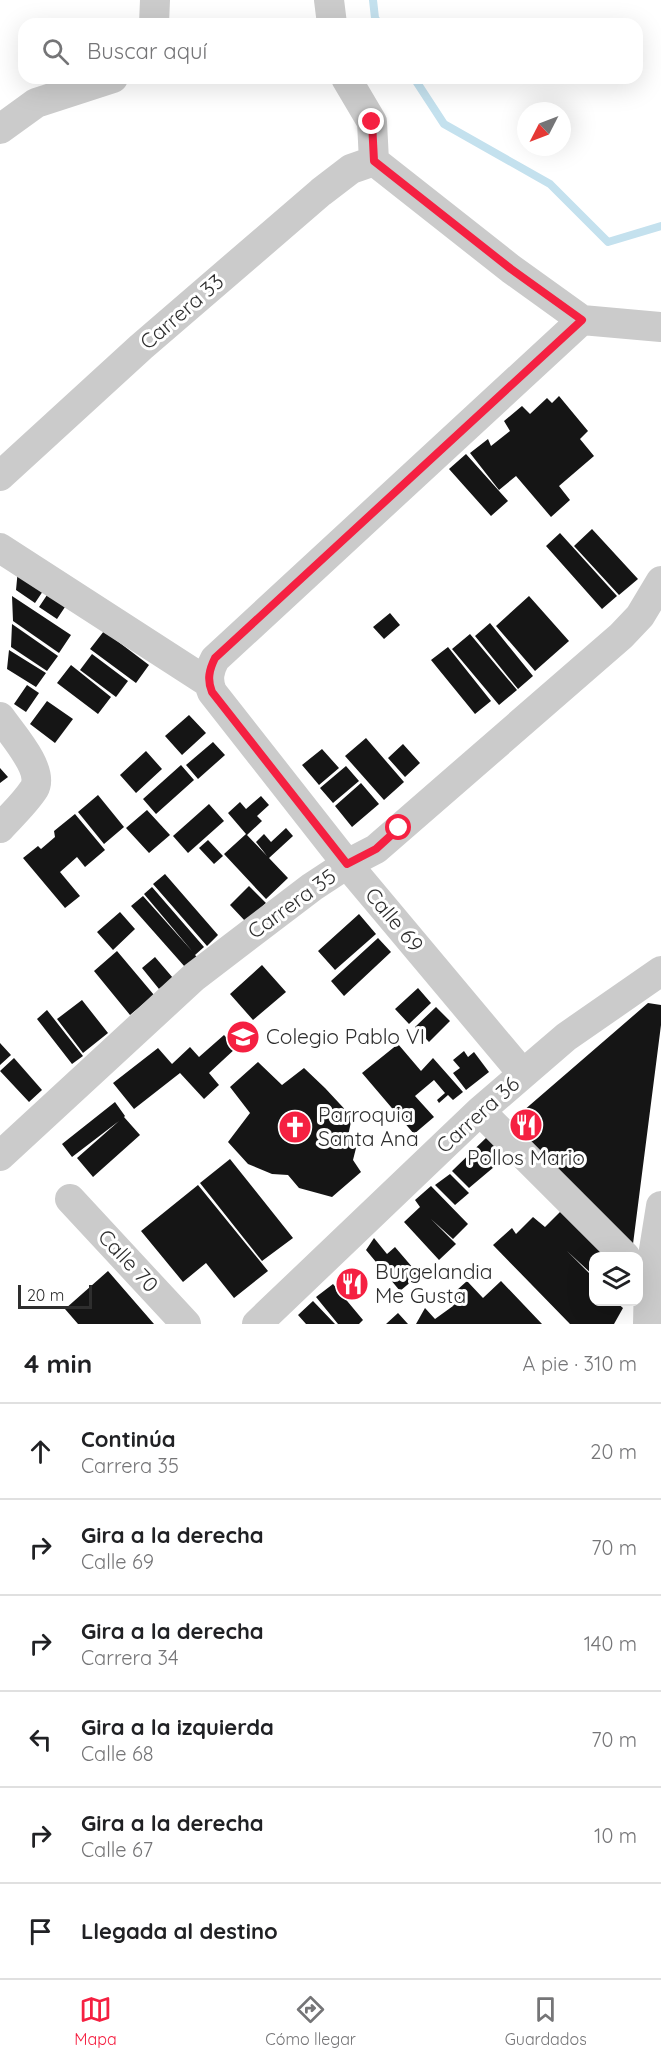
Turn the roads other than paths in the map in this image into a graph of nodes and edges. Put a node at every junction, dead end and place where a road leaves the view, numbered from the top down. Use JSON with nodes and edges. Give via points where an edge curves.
{"nodes":[{"id":1,"x":155,"y":0,"type":"edge"},
{"id":2,"x":329,"y":0,"type":"edge"},
{"id":3,"x":154,"y":18,"type":"edge"},
{"id":4,"x":331,"y":18,"type":"edge"},
{"id":5,"x":95,"y":84,"type":"edge"},
{"id":6,"x":350,"y":84,"type":"edge"},
{"id":7,"x":0,"y":129,"type":"edge"},
{"id":8,"x":374,"y":161,"type":"junction"},
{"id":9,"x":582,"y":320,"type":"junction"},
{"id":10,"x":661,"y":327,"type":"edge"},
{"id":11,"x":0,"y":476,"type":"edge"},
{"id":12,"x":0,"y":548,"type":"edge"},
{"id":13,"x":661,"y":581,"type":"edge"},
{"id":14,"x":209,"y":680,"type":"junction"},
{"id":15,"x":0,"y":717,"type":"edge"},
{"id":16,"x":0,"y":828,"type":"edge"},
{"id":17,"x":347,"y":864,"type":"junction"},
{"id":18,"x":661,"y":971,"type":"edge"},
{"id":19,"x":523,"y":1074,"type":"junction"},
{"id":20,"x":480,"y":1111,"type":"junction"},
{"id":21,"x":0,"y":1156,"type":"edge"},
{"id":22,"x":70,"y":1199,"type":"dead end"},
{"id":23,"x":661,"y":1206,"type":"edge"},
{"id":24,"x":620,"y":1252,"type":"edge"},
{"id":25,"x":644,"y":1276,"type":"edge"},
{"id":26,"x":186,"y":1324,"type":"edge"},
{"id":27,"x":257,"y":1324,"type":"edge"},
{"id":28,"x":648,"y":1324,"type":"edge"}],
"edges":[{"from":1,"to":3,"type":"street"},
{"from":2,"to":4,"type":"street"},
{"from":5,"to":7,"type":"street","via":[[36,103]]},
{"from":6,"to":8,"type":"street","via":[[372,122]]},
{"from":8,"to":9,"type":"street"},
{"from":8,"to":11,"type":"street","name":"Carrera 33","via":[[351,169],[321,192],[141,347]]},
{"from":9,"to":10,"type":"street"},
{"from":9,"to":14,"type":"street","via":[[215,658]]},
{"from":12,"to":14,"type":"street"},
{"from":13,"to":17,"type":"street","name":"Carrera 35","via":[[640,616],[621,636],[376,849]]},
{"from":14,"to":17,"type":"street","name":"Calle 69","via":[[212,692]]},
{"from":15,"to":16,"type":"street","via":[[35,768],[37,778],[35,788]]},
{"from":17,"to":19,"type":"street","name":"Calle 69"},
{"from":17,"to":21,"type":"street","name":"Carrera 35","via":[[194,977]]},
{"from":18,"to":19,"type":"street","name":"Carrera 36","via":[[566,1037]]},
{"from":19,"to":20,"type":"street","name":"Carrera 36"},
{"from":20,"to":24,"type":"street"},
{"from":20,"to":27,"type":"street","name":"Carrera 36"},
{"from":22,"to":26,"type":"street","name":"Calle 70"},
{"from":23,"to":25,"type":"street"},
{"from":25,"to":28,"type":"street"}]}
